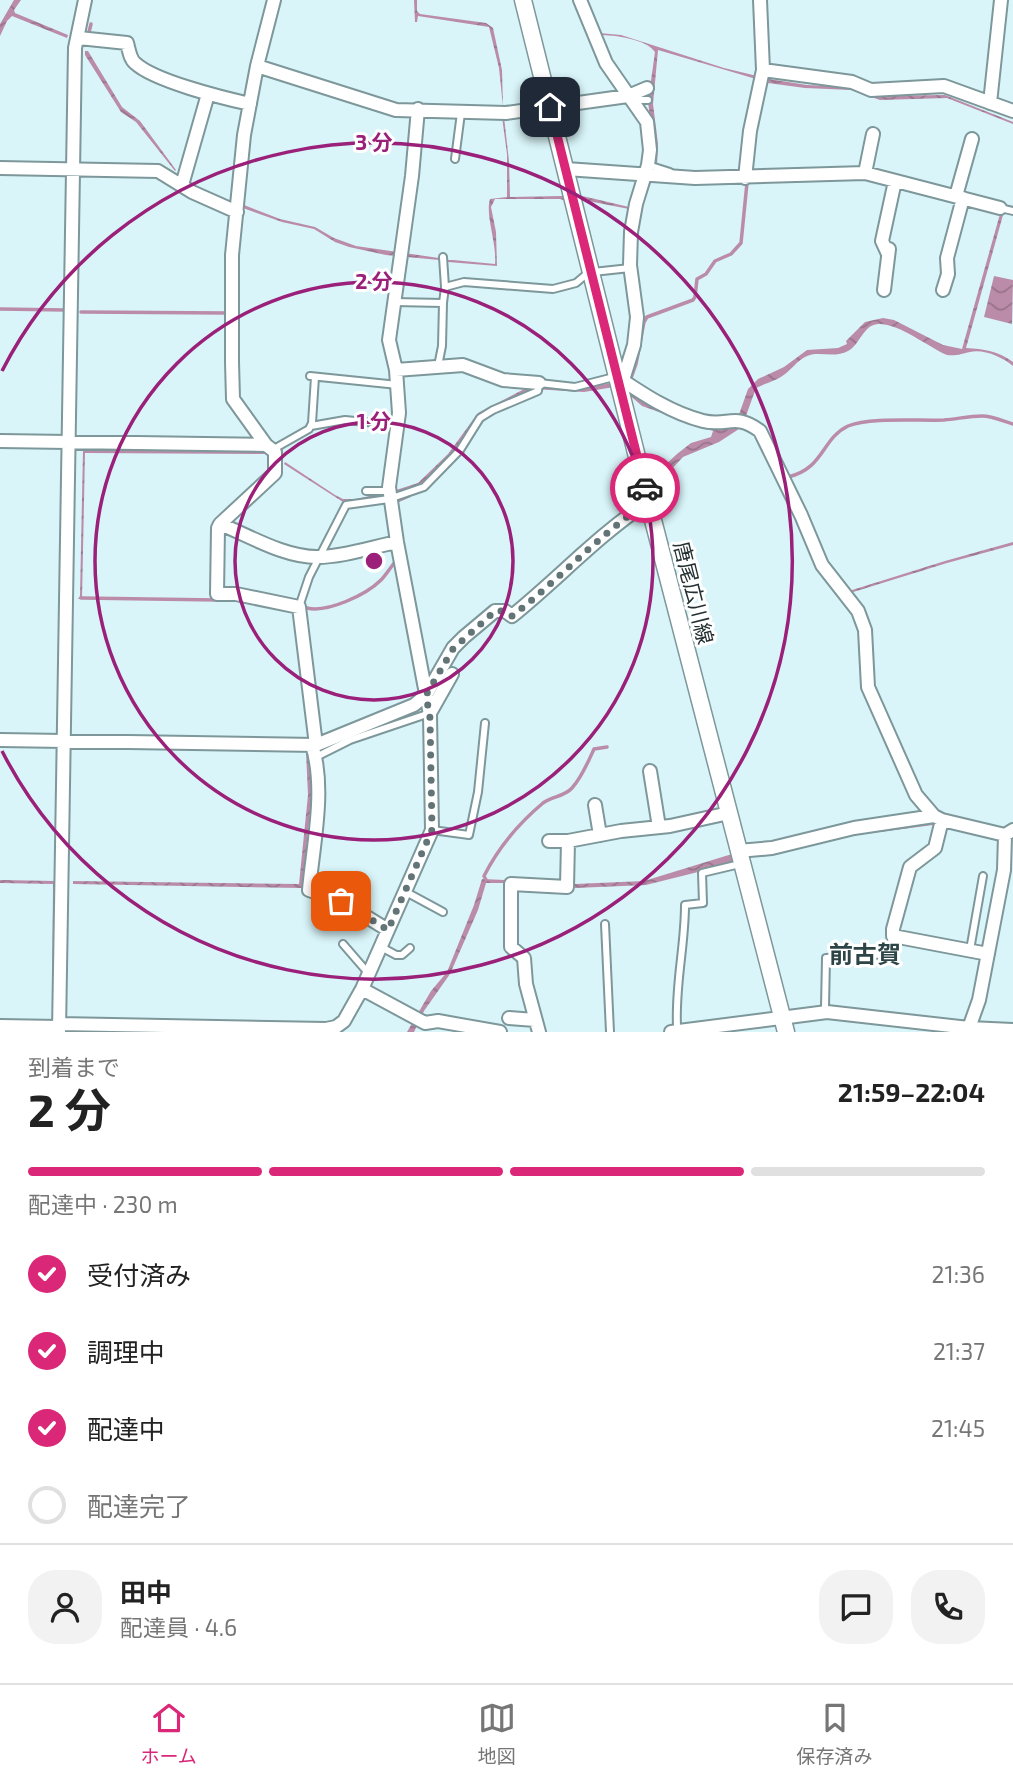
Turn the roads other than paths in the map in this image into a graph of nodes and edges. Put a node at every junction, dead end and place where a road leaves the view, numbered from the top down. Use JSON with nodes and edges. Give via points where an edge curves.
{"nodes":[{"id":1,"x":85,"y":0,"type":"edge"},
{"id":2,"x":274,"y":0,"type":"edge"},
{"id":3,"x":523,"y":0,"type":"edge"},
{"id":4,"x":580,"y":0,"type":"edge"},
{"id":5,"x":760,"y":0,"type":"edge"},
{"id":6,"x":1001,"y":0,"type":"edge"},
{"id":7,"x":79,"y":38,"type":"junction"},
{"id":8,"x":257,"y":66,"type":"junction"},
{"id":9,"x":763,"y":70,"type":"junction"},
{"id":10,"x":208,"y":94,"type":"junction"},
{"id":11,"x":647,"y":94,"type":"dead end"},
{"id":12,"x":629,"y":98,"type":"junction"},
{"id":13,"x":990,"y":103,"type":"junction"},
{"id":14,"x":250,"y":104,"type":"junction"},
{"id":15,"x":550,"y":107,"type":"junction"},
{"id":16,"x":418,"y":109,"type":"junction"},
{"id":17,"x":461,"y":111,"type":"junction"},
{"id":18,"x":1013,"y":111,"type":"edge"},
{"id":19,"x":873,"y":134,"type":"dead end"},
{"id":20,"x":972,"y":139,"type":"dead end"},
{"id":21,"x":454,"y":159,"type":"dead end"},
{"id":22,"x":0,"y":169,"type":"edge"},
{"id":23,"x":566,"y":169,"type":"junction"},
{"id":24,"x":74,"y":170,"type":"junction"},
{"id":25,"x":651,"y":171,"type":"junction"},
{"id":26,"x":866,"y":173,"type":"junction"},
{"id":27,"x":745,"y":178,"type":"junction"},
{"id":28,"x":895,"y":181,"type":"junction"},
{"id":29,"x":181,"y":185,"type":"junction"},
{"id":30,"x":959,"y":197,"type":"junction"},
{"id":31,"x":1007,"y":210,"type":"edge"},
{"id":32,"x":237,"y":212,"type":"junction"},
{"id":33,"x":443,"y":257,"type":"dead end"},
{"id":34,"x":631,"y":268,"type":"junction"},
{"id":35,"x":591,"y":271,"type":"junction"},
{"id":36,"x":445,"y":287,"type":"junction"},
{"id":37,"x":884,"y":290,"type":"dead end"},
{"id":38,"x":943,"y":290,"type":"dead end"},
{"id":39,"x":394,"y":302,"type":"junction"},
{"id":40,"x":443,"y":303,"type":"junction"},
{"id":41,"x":438,"y":366,"type":"junction"},
{"id":42,"x":396,"y":370,"type":"junction"},
{"id":43,"x":619,"y":381,"type":"junction"},
{"id":44,"x":539,"y":383,"type":"junction"},
{"id":45,"x":398,"y":385,"type":"junction"},
{"id":46,"x":311,"y":425,"type":"junction"},
{"id":47,"x":397,"y":425,"type":"junction"},
{"id":48,"x":0,"y":441,"type":"edge"},
{"id":49,"x":69,"y":443,"type":"junction"},
{"id":50,"x":269,"y":447,"type":"junction"},
{"id":51,"x":366,"y":491,"type":"dead end"},
{"id":52,"x":389,"y":495,"type":"junction"},
{"id":53,"x":647,"y":495,"type":"junction"},
{"id":54,"x":220,"y":524,"type":"junction"},
{"id":55,"x":397,"y":542,"type":"junction"},
{"id":56,"x":319,"y":557,"type":"junction"},
{"id":57,"x":299,"y":607,"type":"junction"},
{"id":58,"x":452,"y":674,"type":"dead end"},
{"id":59,"x":426,"y":695,"type":"junction"},
{"id":60,"x":430,"y":713,"type":"junction"},
{"id":61,"x":485,"y":723,"type":"dead end"},
{"id":62,"x":0,"y":740,"type":"edge"},
{"id":63,"x":64,"y":741,"type":"junction"},
{"id":64,"x":314,"y":749,"type":"junction"},
{"id":65,"x":650,"y":771,"type":"dead end"},
{"id":66,"x":595,"y":805,"type":"dead end"},
{"id":67,"x":729,"y":813,"type":"junction"},
{"id":68,"x":938,"y":818,"type":"junction"},
{"id":69,"x":659,"y":827,"type":"junction"},
{"id":70,"x":432,"y":830,"type":"junction"},
{"id":71,"x":1009,"y":832,"type":"edge"},
{"id":72,"x":600,"y":835,"type":"junction"},
{"id":73,"x":549,"y":841,"type":"dead end"},
{"id":74,"x":568,"y":842,"type":"junction"},
{"id":75,"x":740,"y":857,"type":"junction"},
{"id":76,"x":983,"y":876,"type":"dead end"},
{"id":77,"x":405,"y":892,"type":"junction"},
{"id":78,"x":443,"y":912,"type":"dead end"},
{"id":79,"x":606,"y":924,"type":"dead end"},
{"id":80,"x":388,"y":930,"type":"junction"},
{"id":81,"x":893,"y":936,"type":"junction"},
{"id":82,"x":343,"y":943,"type":"dead end"},
{"id":83,"x":381,"y":947,"type":"junction"},
{"id":84,"x":410,"y":948,"type":"dead end"},
{"id":85,"x":970,"y":950,"type":"junction"},
{"id":86,"x":988,"y":954,"type":"junction"},
{"id":87,"x":369,"y":974,"type":"junction"},
{"id":88,"x":362,"y":989,"type":"junction"},
{"id":89,"x":825,"y":1007,"type":"dead end"},
{"id":90,"x":509,"y":1017,"type":"dead end"},
{"id":91,"x":784,"y":1025,"type":"edge"},
{"id":92,"x":0,"y":1026,"type":"edge"},
{"id":93,"x":537,"y":1026,"type":"edge"},
{"id":94,"x":59,"y":1028,"type":"edge"},
{"id":95,"x":674,"y":1029,"type":"edge"},
{"id":96,"x":695,"y":1030,"type":"edge"},
{"id":97,"x":969,"y":1030,"type":"edge"},
{"id":98,"x":1013,"y":1030,"type":"edge"},
{"id":99,"x":500,"y":1032,"type":"edge"},
{"id":100,"x":610,"y":1032,"type":"edge"}],
"edges":[{"from":1,"to":7,"type":"street"},
{"from":2,"to":8,"type":"street"},
{"from":3,"to":15,"type":"main road","name":"唐尾広川線"},
{"from":4,"to":12,"type":"street","via":[[606,63]]},
{"from":5,"to":9,"type":"street"},
{"from":6,"to":13,"type":"street"},
{"from":7,"to":10,"type":"street","via":[[127,43],[132,61],[145,71]]},
{"from":7,"to":24,"type":"street","via":[[75,48]]},
{"from":8,"to":14,"type":"street"},
{"from":8,"to":16,"type":"street","via":[[396,110]]},
{"from":9,"to":13,"type":"street","via":[[852,82],[871,90],[944,86]]},
{"from":9,"to":27,"type":"street"},
{"from":10,"to":14,"type":"street"},
{"from":10,"to":29,"type":"street"},
{"from":11,"to":12,"type":"street"},
{"from":12,"to":15,"type":"street"},
{"from":12,"to":25,"type":"street","via":[[647,122]]},
{"from":13,"to":18,"type":"street"},
{"from":14,"to":32,"type":"street"},
{"from":15,"to":17,"type":"street","via":[[506,113]]},
{"from":15,"to":23,"type":"main road","name":"唐尾広川線"},
{"from":16,"to":17,"type":"street"},
{"from":16,"to":39,"type":"street"},
{"from":17,"to":21,"type":"lane"},
{"from":19,"to":26,"type":"street"},
{"from":20,"to":30,"type":"street"},
{"from":22,"to":24,"type":"street"},
{"from":23,"to":25,"type":"street"},
{"from":23,"to":35,"type":"main road","name":"唐尾広川線"},
{"from":24,"to":29,"type":"street","via":[[158,171]]},
{"from":24,"to":49,"type":"street"},
{"from":25,"to":27,"type":"street"},
{"from":25,"to":34,"type":"street","via":[[632,223]]},
{"from":26,"to":27,"type":"street"},
{"from":26,"to":28,"type":"street"},
{"from":28,"to":30,"type":"street"},
{"from":28,"to":37,"type":"street","via":[[882,241],[889,251]]},
{"from":29,"to":32,"type":"street"},
{"from":30,"to":31,"type":"street"},
{"from":30,"to":38,"type":"street"},
{"from":32,"to":50,"type":"street","via":[[232,256],[233,399]]},
{"from":33,"to":36,"type":"lane"},
{"from":34,"to":35,"type":"lane"},
{"from":34,"to":43,"type":"street","via":[[637,317],[634,345]]},
{"from":35,"to":36,"type":"lane","via":[[576,283],[553,289],[464,282]]},
{"from":35,"to":43,"type":"main road","name":"唐尾広川線"},
{"from":36,"to":40,"type":"lane"},
{"from":39,"to":40,"type":"lane"},
{"from":39,"to":42,"type":"street","via":[[389,340]]},
{"from":40,"to":41,"type":"lane"},
{"from":41,"to":42,"type":"street"},
{"from":41,"to":44,"type":"street","via":[[463,365],[503,380]]},
{"from":42,"to":45,"type":"street"},
{"from":43,"to":44,"type":"lane","via":[[575,387]]},
{"from":43,"to":53,"type":"main road","name":"唐尾広川線"},
{"from":43,"to":68,"type":"street","via":[[630,383],[650,400],[705,422],[740,421],[760,432],[822,565],[858,611],[865,629],[868,687],[916,795]]},
{"from":44,"to":52,"type":"lane","via":[[538,391],[480,418],[460,450],[424,486]]},
{"from":45,"to":46,"type":"lane","via":[[312,377]]},
{"from":45,"to":47,"type":"street"},
{"from":46,"to":47,"type":"lane","via":[[345,420]]},
{"from":46,"to":50,"type":"lane","via":[[304,434]]},
{"from":47,"to":52,"type":"street"},
{"from":48,"to":49,"type":"street"},
{"from":49,"to":50,"type":"street"},
{"from":49,"to":63,"type":"street"},
{"from":50,"to":54,"type":"street","via":[[275,452],[275,473]]},
{"from":51,"to":52,"type":"lane"},
{"from":52,"to":55,"type":"street"},
{"from":52,"to":56,"type":"lane","via":[[346,505]]},
{"from":53,"to":59,"type":"street","via":[[512,616],[495,611],[464,637]]},
{"from":53,"to":67,"type":"main road","name":"唐尾広川線"},
{"from":54,"to":56,"type":"street","via":[[281,549]]},
{"from":54,"to":57,"type":"street","via":[[217,594]]},
{"from":55,"to":56,"type":"street"},
{"from":55,"to":59,"type":"street"},
{"from":56,"to":57,"type":"lane"},
{"from":57,"to":64,"type":"street"},
{"from":58,"to":60,"type":"street"},
{"from":59,"to":60,"type":"street"},
{"from":59,"to":64,"type":"street","via":[[414,705]]},
{"from":60,"to":64,"type":"lane"},
{"from":60,"to":70,"type":"street"},
{"from":61,"to":70,"type":"lane","via":[[469,835]]},
{"from":62,"to":63,"type":"street"},
{"from":63,"to":64,"type":"street"},
{"from":63,"to":94,"type":"street"},
{"from":64,"to":80,"type":"street","via":[[319,791],[309,890],[341,901]]},
{"from":65,"to":69,"type":"street"},
{"from":66,"to":72,"type":"street"},
{"from":67,"to":69,"type":"street"},
{"from":67,"to":75,"type":"main road","name":"唐尾広川線"},
{"from":68,"to":71,"type":"street"},
{"from":68,"to":75,"type":"street","via":[[854,828]]},
{"from":68,"to":81,"type":"street","via":[[935,848],[910,867]]},
{"from":69,"to":72,"type":"street"},
{"from":70,"to":77,"type":"street"},
{"from":71,"to":86,"type":"street"},
{"from":72,"to":74,"type":"street"},
{"from":73,"to":74,"type":"street"},
{"from":74,"to":93,"type":"street","via":[[567,887],[511,884],[511,947],[524,958]]},
{"from":75,"to":91,"type":"main road","name":"唐尾広川線"},
{"from":75,"to":95,"type":"lane","via":[[702,873],[703,903],[685,905]]},
{"from":76,"to":85,"type":"lane"},
{"from":77,"to":78,"type":"lane"},
{"from":77,"to":80,"type":"street"},
{"from":79,"to":100,"type":"lane"},
{"from":80,"to":83,"type":"street"},
{"from":81,"to":85,"type":"street"},
{"from":81,"to":89,"type":"lane","via":[[887,954],[826,958]]},
{"from":82,"to":87,"type":"lane"},
{"from":83,"to":84,"type":"lane","via":[[396,955]]},
{"from":83,"to":87,"type":"street"},
{"from":85,"to":86,"type":"street"},
{"from":86,"to":97,"type":"street"},
{"from":87,"to":88,"type":"street"},
{"from":88,"to":94,"type":"street","via":[[344,1021],[326,1029]]},
{"from":88,"to":99,"type":"street","via":[[425,1023],[438,1021]]},
{"from":90,"to":93,"type":"street"},
{"from":91,"to":96,"type":"street"},
{"from":91,"to":97,"type":"street","via":[[802,1014],[827,1012]]},
{"from":92,"to":94,"type":"street"},
{"from":95,"to":96,"type":"street"},
{"from":97,"to":98,"type":"street"}]}
